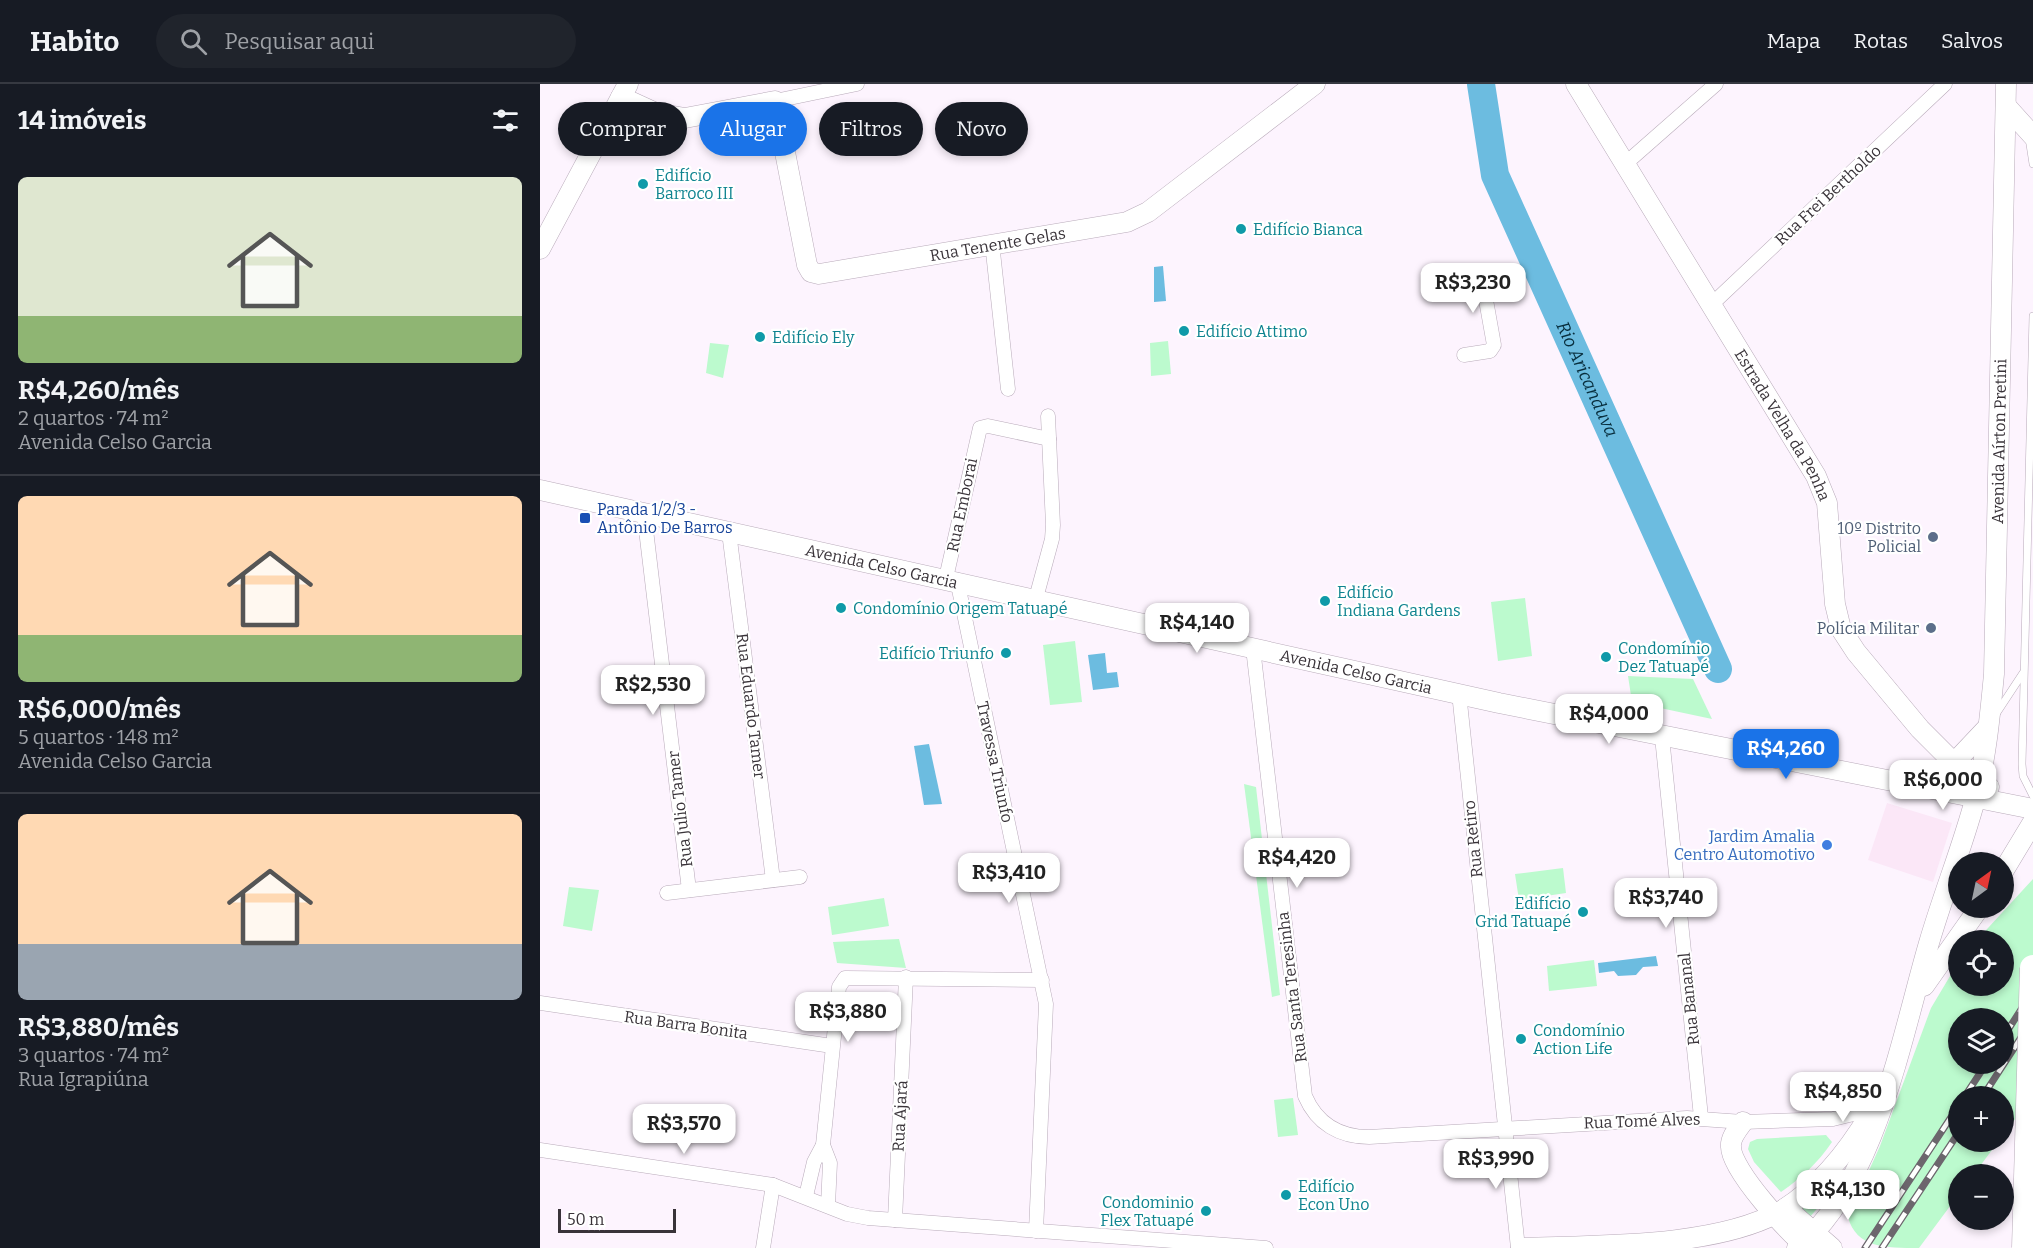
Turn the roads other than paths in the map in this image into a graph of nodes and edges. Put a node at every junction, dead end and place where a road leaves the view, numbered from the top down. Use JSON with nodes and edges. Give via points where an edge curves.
{"nodes":[{"id":1,"x":858,"y":84,"type":"edge"},
{"id":2,"x":1315,"y":84,"type":"edge"},
{"id":3,"x":1575,"y":84,"type":"edge"},
{"id":4,"x":1716,"y":84,"type":"edge"},
{"id":5,"x":1945,"y":84,"type":"edge"},
{"id":6,"x":2006,"y":84,"type":"edge"},
{"id":7,"x":625,"y":90,"type":"edge"},
{"id":8,"x":775,"y":101,"type":"junction"},
{"id":9,"x":2006,"y":106,"type":"junction"},
{"id":10,"x":2030,"y":133,"type":"edge"},
{"id":11,"x":1625,"y":164,"type":"junction"},
{"id":12,"x":2033,"y":164,"type":"edge"},
{"id":13,"x":545,"y":228,"type":"edge"},
{"id":14,"x":992,"y":243,"type":"junction"},
{"id":15,"x":540,"y":249,"type":"edge"},
{"id":16,"x":1481,"y":272,"type":"dead end"},
{"id":17,"x":1712,"y":305,"type":"junction"},
{"id":18,"x":2033,"y":316,"type":"edge"},
{"id":19,"x":2033,"y":324,"type":"edge"},
{"id":20,"x":1464,"y":355,"type":"dead end"},
{"id":21,"x":1008,"y":389,"type":"dead end"},
{"id":22,"x":1048,"y":416,"type":"dead end"},
{"id":23,"x":1049,"y":439,"type":"junction"},
{"id":24,"x":540,"y":490,"type":"edge"},
{"id":25,"x":644,"y":513,"type":"junction"},
{"id":26,"x":729,"y":532,"type":"junction"},
{"id":27,"x":952,"y":579,"type":"junction"},
{"id":28,"x":1036,"y":598,"type":"junction"},
{"id":29,"x":1253,"y":648,"type":"junction"},
{"id":30,"x":2023,"y":673,"type":"junction"},
{"id":31,"x":1459,"y":693,"type":"junction"},
{"id":32,"x":1990,"y":724,"type":"junction"},
{"id":33,"x":1662,"y":737,"type":"junction"},
{"id":34,"x":1954,"y":763,"type":"junction"},
{"id":35,"x":1918,"y":786,"type":"junction"},
{"id":36,"x":1977,"y":789,"type":"junction"},
{"id":37,"x":2028,"y":804,"type":"edge"},
{"id":38,"x":2033,"y":822,"type":"edge"},
{"id":39,"x":1962,"y":852,"type":"edge"},
{"id":40,"x":2014,"y":853,"type":"edge"},
{"id":41,"x":800,"y":877,"type":"dead end"},
{"id":42,"x":773,"y":880,"type":"junction"},
{"id":43,"x":689,"y":890,"type":"junction"},
{"id":44,"x":1948,"y":892,"type":"edge"},
{"id":45,"x":667,"y":893,"type":"dead end"},
{"id":46,"x":1972,"y":918,"type":"edge"},
{"id":47,"x":2033,"y":968,"type":"edge"},
{"id":48,"x":906,"y":977,"type":"junction"},
{"id":49,"x":1042,"y":980,"type":"junction"},
{"id":50,"x":540,"y":1003,"type":"edge"},
{"id":51,"x":1912,"y":1006,"type":"junction"},
{"id":52,"x":832,"y":1046,"type":"junction"},
{"id":53,"x":1885,"y":1092,"type":"junction"},
{"id":54,"x":1874,"y":1109,"type":"junction"},
{"id":55,"x":1701,"y":1117,"type":"junction"},
{"id":56,"x":1743,"y":1122,"type":"junction"},
{"id":57,"x":1505,"y":1128,"type":"junction"},
{"id":58,"x":1338,"y":1133,"type":"joint"},
{"id":59,"x":823,"y":1146,"type":"junction"},
{"id":60,"x":540,"y":1150,"type":"edge"},
{"id":61,"x":773,"y":1185,"type":"junction"},
{"id":62,"x":817,"y":1201,"type":"junction"},
{"id":63,"x":1780,"y":1212,"type":"junction"},
{"id":64,"x":895,"y":1220,"type":"junction"},
{"id":65,"x":1036,"y":1231,"type":"junction"},
{"id":66,"x":1699,"y":1239,"type":"junction"},
{"id":67,"x":1805,"y":1243,"type":"edge"},
{"id":68,"x":763,"y":1248,"type":"edge"},
{"id":69,"x":1266,"y":1248,"type":"edge"},
{"id":70,"x":1520,"y":1248,"type":"edge"},
{"id":71,"x":1720,"y":1248,"type":"edge"},
{"id":72,"x":1833,"y":1248,"type":"edge"},
{"id":73,"x":2025,"y":1248,"type":"edge"}],
"edges":[{"from":1,"to":8,"type":"street"},
{"from":2,"to":14,"type":"main road","name":"Rua Tenente Gelas","via":[[1148,212],[1127,222]]},
{"from":3,"to":11,"type":"main road","name":"Estrada Velha da Penha"},
{"from":4,"to":11,"type":"street"},
{"from":5,"to":17,"type":"street","name":"Rua Frei Bertholdo"},
{"from":6,"to":9,"type":"main road","name":"Avenida Aírton Pretini"},
{"from":7,"to":8,"type":"main road","via":[[656,112],[685,118]]},
{"from":7,"to":13,"type":"main road"},
{"from":8,"to":14,"type":"main road","name":"Rua Tenente Gelas","via":[[811,272],[819,274]]},
{"from":9,"to":10,"type":"main road"},
{"from":9,"to":32,"type":"main road","name":"Avenida Aírton Pretini"},
{"from":10,"to":12,"type":"lane"},
{"from":11,"to":17,"type":"main road","name":"Estrada Velha da Penha"},
{"from":13,"to":15,"type":"main road"},
{"from":14,"to":21,"type":"street"},
{"from":16,"to":20,"type":"street","via":[[1494,345],[1490,351]]},
{"from":17,"to":34,"type":"main road","name":"Estrada Velha da Penha","via":[[1823,490],[1841,629],[1920,729]]},
{"from":18,"to":19,"type":"lane"},
{"from":19,"to":30,"type":"lane"},
{"from":22,"to":23,"type":"street"},
{"from":23,"to":27,"type":"street","name":"Rua Emborai","via":[[985,426],[979,431]]},
{"from":23,"to":28,"type":"street","via":[[1052,539]]},
{"from":24,"to":25,"type":"main road","name":"Avenida Celso Garcia"},
{"from":25,"to":26,"type":"main road","name":"Avenida Celso Garcia"},
{"from":25,"to":43,"type":"street","name":"Rua Julio Tamer"},
{"from":26,"to":27,"type":"main road","name":"Avenida Celso Garcia"},
{"from":26,"to":42,"type":"street","name":"Rua Eduardo Tamer"},
{"from":27,"to":28,"type":"main road","name":"Avenida Celso Garcia"},
{"from":27,"to":49,"type":"street","name":"Travessa Triunfo"},
{"from":28,"to":29,"type":"main road","name":"Avenida Celso Garcia"},
{"from":29,"to":31,"type":"main road","name":"Avenida Celso Garcia"},
{"from":29,"to":58,"type":"street","name":"Rua Santa Teresinha","via":[[1305,1096],[1315,1115]]},
{"from":30,"to":32,"type":"lane"},
{"from":30,"to":37,"type":"lane","via":[[2022,764]]},
{"from":31,"to":33,"type":"main road","name":"Avenida Celso Garcia"},
{"from":31,"to":57,"type":"street","name":"Rua Retiro"},
{"from":32,"to":34,"type":"main road"},
{"from":32,"to":36,"type":"main road","name":"Avenida Aírton Pretini"},
{"from":33,"to":35,"type":"main road","name":"Avenida Celso Garcia"},
{"from":33,"to":55,"type":"street","name":"Rua Bananal"},
{"from":34,"to":35,"type":"main road"},
{"from":34,"to":36,"type":"main road","name":"Estrada Velha da Penha"},
{"from":35,"to":36,"type":"main road","name":"Avenida Celso Garcia"},
{"from":36,"to":37,"type":"main road","name":"Estrada Velha da Penha"},
{"from":36,"to":39,"type":"main road","name":"Avenida Aírton Pretini"},
{"from":38,"to":40,"type":"main road"},
{"from":41,"to":42,"type":"street"},
{"from":42,"to":43,"type":"street"},
{"from":43,"to":45,"type":"street"},
{"from":44,"to":51,"type":"main road","name":"Avenida Aírton Pretini","via":[[1933,929]]},
{"from":46,"to":51,"type":"main road"},
{"from":47,"to":73,"type":"highway","bridge":true},
{"from":48,"to":49,"type":"street"},
{"from":48,"to":52,"type":"street","via":[[852,976],[841,982]]},
{"from":48,"to":64,"type":"street","name":"Rua Ajará"},
{"from":49,"to":65,"type":"street","name":"Travessa Triunfo","via":[[1046,1025]]},
{"from":50,"to":52,"type":"street","name":"Rua Barra Bonita"},
{"from":51,"to":53,"type":"main road"},
{"from":52,"to":59,"type":"street"},
{"from":53,"to":54,"type":"main road"},
{"from":53,"to":67,"type":"main road","via":[[1878,1119],[1849,1184]]},
{"from":54,"to":56,"type":"street","name":"Rua Tomé Alves","via":[[1833,1119]]},
{"from":54,"to":63,"type":"main road","via":[[1826,1173]]},
{"from":55,"to":56,"type":"street","name":"Rua Tomé Alves"},
{"from":55,"to":57,"type":"street","name":"Rua Tomé Alves"},
{"from":56,"to":63,"type":"main road","via":[[1730,1149],[1733,1158]]},
{"from":57,"to":58,"type":"street","name":"Rua Tomé Alves","via":[[1370,1137]]},
{"from":57,"to":70,"type":"street","name":"Rua Retiro"},
{"from":59,"to":62,"type":"street","via":[[814,1162]]},
{"from":59,"to":62,"type":"street","via":[[830,1163]]},
{"from":60,"to":61,"type":"street"},
{"from":61,"to":62,"type":"street"},
{"from":61,"to":68,"type":"street"},
{"from":62,"to":64,"type":"street","via":[[847,1214]]},
{"from":63,"to":66,"type":"main road","via":[[1730,1233]]},
{"from":63,"to":67,"type":"main road"},
{"from":64,"to":65,"type":"street"},
{"from":65,"to":69,"type":"street"},
{"from":66,"to":70,"type":"main road"},
{"from":66,"to":71,"type":"main road"},
{"from":67,"to":72,"type":"main road"}]}
